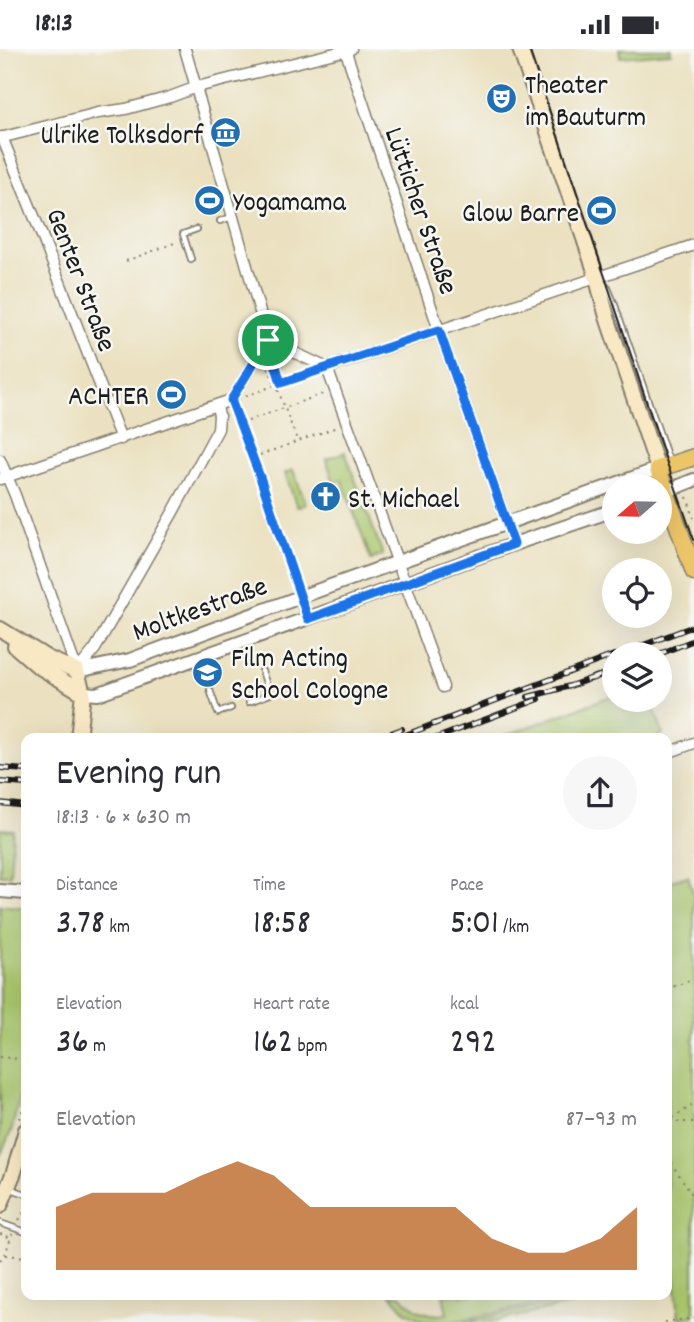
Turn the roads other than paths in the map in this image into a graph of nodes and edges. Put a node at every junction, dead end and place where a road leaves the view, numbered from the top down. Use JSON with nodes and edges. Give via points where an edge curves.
{"nodes":[{"id":1,"x":185,"y":49,"type":"edge"},
{"id":2,"x":520,"y":49,"type":"edge"},
{"id":3,"x":347,"y":50,"type":"edge"},
{"id":4,"x":197,"y":87,"type":"junction"},
{"id":5,"x":1,"y":137,"type":"edge"},
{"id":6,"x":233,"y":217,"type":"junction"},
{"id":7,"x":219,"y":221,"type":"dead end"},
{"id":8,"x":197,"y":229,"type":"dead end"},
{"id":9,"x":694,"y":246,"type":"edge"},
{"id":10,"x":191,"y":258,"type":"dead end"},
{"id":11,"x":597,"y":278,"type":"junction"},
{"id":12,"x":439,"y":330,"type":"junction"},
{"id":13,"x":268,"y":340,"type":"junction"},
{"id":14,"x":327,"y":368,"type":"junction"},
{"id":15,"x":278,"y":384,"type":"road end"},
{"id":16,"x":231,"y":400,"type":"junction"},
{"id":17,"x":217,"y":407,"type":"junction"},
{"id":18,"x":121,"y":439,"type":"junction"},
{"id":19,"x":694,"y":457,"type":"edge"},
{"id":20,"x":0,"y":460,"type":"edge"},
{"id":21,"x":664,"y":467,"type":"junction"},
{"id":22,"x":666,"y":474,"type":"edge"},
{"id":23,"x":3,"y":478,"type":"edge"},
{"id":24,"x":694,"y":480,"type":"edge"},
{"id":25,"x":672,"y":491,"type":"edge"},
{"id":26,"x":602,"y":514,"type":"edge"},
{"id":27,"x":506,"y":523,"type":"junction"},
{"id":28,"x":514,"y":544,"type":"junction"},
{"id":29,"x":691,"y":553,"type":"edge"},
{"id":30,"x":398,"y":562,"type":"junction"},
{"id":31,"x":694,"y":572,"type":"edge"},
{"id":32,"x":405,"y":584,"type":"junction"},
{"id":33,"x":300,"y":597,"type":"junction"},
{"id":34,"x":308,"y":619,"type":"junction"},
{"id":35,"x":0,"y":631,"type":"edge"},
{"id":36,"x":77,"y":671,"type":"junction"},
{"id":37,"x":262,"y":671,"type":"dead end"},
{"id":38,"x":443,"y":687,"type":"dead end"},
{"id":39,"x":210,"y":690,"type":"dead end"},
{"id":40,"x":83,"y":693,"type":"junction"},
{"id":41,"x":249,"y":702,"type":"dead end"},
{"id":42,"x":230,"y":708,"type":"dead end"},
{"id":43,"x":79,"y":733,"type":"edge"},
{"id":44,"x":694,"y":743,"type":"edge"},
{"id":45,"x":672,"y":751,"type":"edge"},
{"id":46,"x":0,"y":891,"type":"edge"},
{"id":47,"x":21,"y":893,"type":"edge"},
{"id":48,"x":21,"y":1146,"type":"edge"},
{"id":49,"x":7,"y":1188,"type":"junction"},
{"id":50,"x":21,"y":1192,"type":"edge"},
{"id":51,"x":0,"y":1206,"type":"edge"},
{"id":52,"x":0,"y":1223,"type":"edge"},
{"id":53,"x":21,"y":1230,"type":"edge"}],
"edges":[{"from":1,"to":4,"type":"street"},
{"from":2,"to":11,"type":"main road"},
{"from":3,"to":4,"type":"street"},
{"from":3,"to":12,"type":"street","name":"Lütticher Straße"},
{"from":4,"to":5,"type":"street","via":[[126,109]]},
{"from":4,"to":6,"type":"street"},
{"from":5,"to":18,"type":"street","name":"Genter Straße"},
{"from":6,"to":7,"type":"lane"},
{"from":6,"to":13,"type":"street"},
{"from":8,"to":10,"type":"lane","via":[[183,234]]},
{"from":9,"to":11,"type":"street"},
{"from":11,"to":12,"type":"street"},
{"from":11,"to":21,"type":"main road","via":[[607,317]]},
{"from":12,"to":14,"type":"street"},
{"from":12,"to":27,"type":"street","name":"Lütticher Straße"},
{"from":13,"to":14,"type":"street"},
{"from":13,"to":16,"type":"street"},
{"from":14,"to":15,"type":"lane"},
{"from":14,"to":30,"type":"street"},
{"from":16,"to":17,"type":"street"},
{"from":16,"to":33,"type":"street"},
{"from":17,"to":18,"type":"street"},
{"from":17,"to":36,"type":"street","via":[[218,429],[95,649]]},
{"from":18,"to":23,"type":"street"},
{"from":19,"to":21,"type":"main road","name":"Moltkestraße"},
{"from":20,"to":23,"type":"street"},
{"from":21,"to":22,"type":"main road"},
{"from":21,"to":27,"type":"street","name":"Moltkestraße"},
{"from":23,"to":36,"type":"street","via":[[15,495]]},
{"from":24,"to":25,"type":"street"},
{"from":25,"to":29,"type":"main road"},
{"from":26,"to":28,"type":"street","name":"Moltkestraße"},
{"from":27,"to":28,"type":"street","name":"Lütticher Straße"},
{"from":27,"to":30,"type":"street","name":"Moltkestraße"},
{"from":28,"to":32,"type":"street","name":"Moltkestraße"},
{"from":29,"to":31,"type":"main road"},
{"from":30,"to":32,"type":"street"},
{"from":30,"to":33,"type":"street","name":"Moltkestraße"},
{"from":32,"to":34,"type":"street","name":"Moltkestraße"},
{"from":32,"to":38,"type":"street"},
{"from":33,"to":34,"type":"street"},
{"from":33,"to":36,"type":"street","name":"Moltkestraße","via":[[130,660]]},
{"from":34,"to":40,"type":"street","name":"Moltkestraße","via":[[200,662],[97,694]]},
{"from":35,"to":36,"type":"main road"},
{"from":35,"to":40,"type":"main road","via":[[37,666]]},
{"from":36,"to":40,"type":"main road"},
{"from":37,"to":41,"type":"lane","via":[[270,694]]},
{"from":39,"to":42,"type":"lane","via":[[218,713]]},
{"from":40,"to":43,"type":"main road"},
{"from":44,"to":45,"type":"street"},
{"from":46,"to":47,"type":"street"},
{"from":48,"to":49,"type":"main road"},
{"from":49,"to":50,"type":"lane"},
{"from":49,"to":51,"type":"main road"},
{"from":52,"to":53,"type":"lane"}]}
